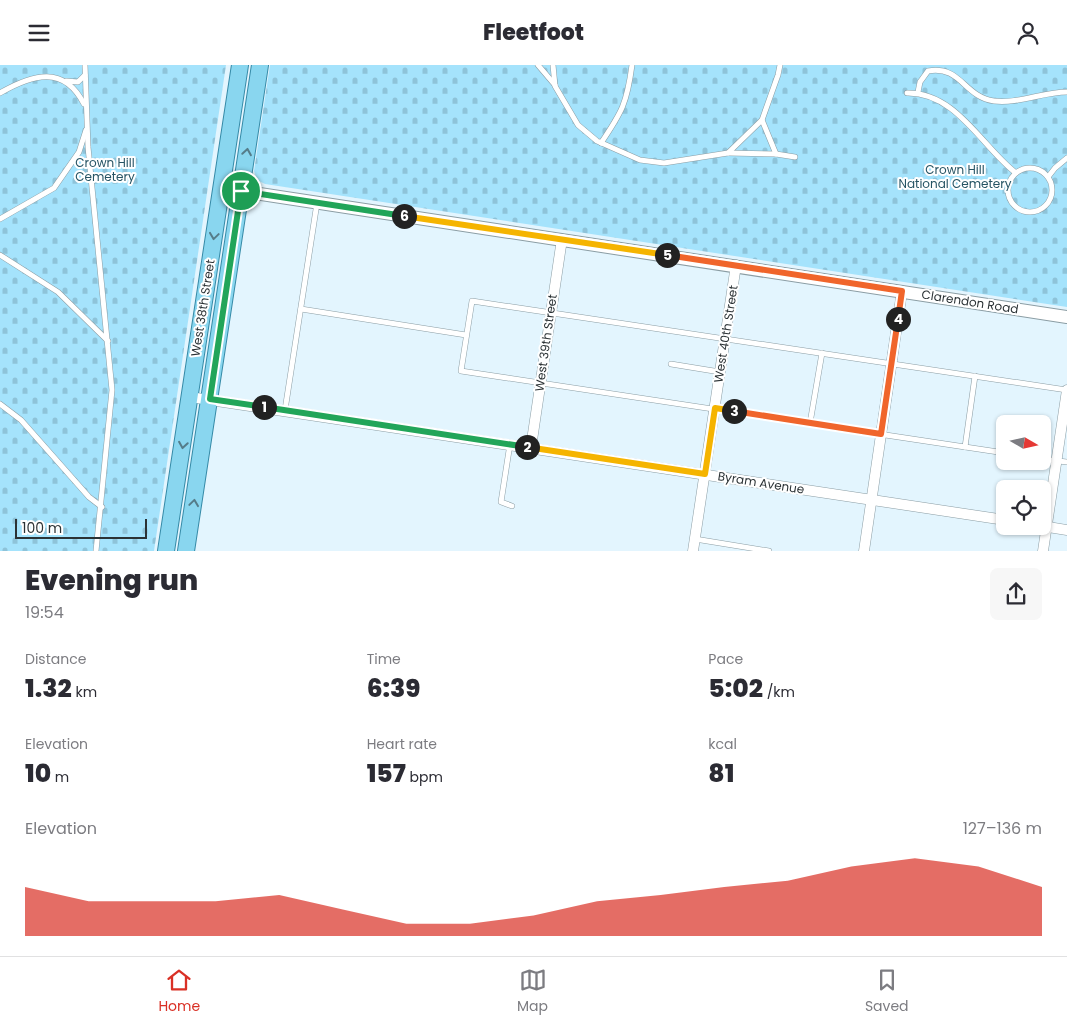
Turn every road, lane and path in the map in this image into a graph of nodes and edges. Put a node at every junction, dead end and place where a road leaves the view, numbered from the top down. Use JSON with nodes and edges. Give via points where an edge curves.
{"nodes":[{"id":1,"x":85,"y":65,"type":"edge"},
{"id":2,"x":240,"y":65,"type":"edge"},
{"id":3,"x":260,"y":65,"type":"edge"},
{"id":4,"x":538,"y":65,"type":"edge"},
{"id":5,"x":553,"y":65,"type":"edge"},
{"id":6,"x":632,"y":65,"type":"edge"},
{"id":7,"x":780,"y":65,"type":"edge"},
{"id":8,"x":85,"y":74,"type":"junction"},
{"id":9,"x":65,"y":81,"type":"junction"},
{"id":10,"x":555,"y":86,"type":"junction"},
{"id":11,"x":1067,"y":92,"type":"edge"},
{"id":12,"x":0,"y":93,"type":"edge"},
{"id":13,"x":907,"y":93,"type":"dead end"},
{"id":14,"x":918,"y":93,"type":"junction"},
{"id":15,"x":85,"y":106,"type":"junction"},
{"id":16,"x":762,"y":119,"type":"junction"},
{"id":17,"x":87,"y":127,"type":"junction"},
{"id":18,"x":601,"y":143,"type":"junction"},
{"id":19,"x":79,"y":152,"type":"junction"},
{"id":20,"x":728,"y":153,"type":"junction"},
{"id":21,"x":776,"y":154,"type":"junction"},
{"id":22,"x":795,"y":157,"type":"dead end"},
{"id":23,"x":1067,"y":158,"type":"edge"},
{"id":24,"x":89,"y":159,"type":"junction"},
{"id":25,"x":1016,"y":173,"type":"junction"},
{"id":26,"x":1048,"y":177,"type":"junction"},
{"id":27,"x":221,"y":188,"type":"junction"},
{"id":28,"x":241,"y":191,"type":"junction"},
{"id":29,"x":317,"y":203,"type":"junction"},
{"id":30,"x":0,"y":219,"type":"edge"},
{"id":31,"x":562,"y":239,"type":"junction"},
{"id":32,"x":0,"y":255,"type":"edge"},
{"id":33,"x":736,"y":265,"type":"junction"},
{"id":34,"x":902,"y":291,"type":"junction"},
{"id":35,"x":301,"y":309,"type":"junction"},
{"id":36,"x":551,"y":313,"type":"junction"},
{"id":37,"x":1067,"y":317,"type":"edge"},
{"id":38,"x":466,"y":335,"type":"junction"},
{"id":39,"x":725,"y":338,"type":"junction"},
{"id":40,"x":108,"y":341,"type":"junction"},
{"id":41,"x":822,"y":353,"type":"junction"},
{"id":42,"x":671,"y":364,"type":"dead end"},
{"id":43,"x":891,"y":364,"type":"junction"},
{"id":44,"x":720,"y":372,"type":"junction"},
{"id":45,"x":976,"y":376,"type":"junction"},
{"id":46,"x":540,"y":382,"type":"junction"},
{"id":47,"x":1067,"y":390,"type":"edge"},
{"id":48,"x":190,"y":397,"type":"junction"},
{"id":49,"x":210,"y":399,"type":"junction"},
{"id":50,"x":0,"y":404,"type":"edge"},
{"id":51,"x":715,"y":408,"type":"junction"},
{"id":52,"x":285,"y":410,"type":"junction"},
{"id":53,"x":810,"y":423,"type":"junction"},
{"id":54,"x":881,"y":434,"type":"junction"},
{"id":55,"x":510,"y":444,"type":"junction"},
{"id":56,"x":531,"y":447,"type":"junction"},
{"id":57,"x":966,"y":447,"type":"junction"},
{"id":58,"x":996,"y":452,"type":"edge"},
{"id":59,"x":1062,"y":462,"type":"edge"},
{"id":60,"x":705,"y":474,"type":"junction"},
{"id":61,"x":872,"y":499,"type":"junction"},
{"id":62,"x":1051,"y":503,"type":"edge"},
{"id":63,"x":512,"y":505,"type":"dead end"},
{"id":64,"x":102,"y":507,"type":"junction"},
{"id":65,"x":996,"y":519,"type":"edge"},
{"id":66,"x":1051,"y":527,"type":"edge"},
{"id":67,"x":1067,"y":529,"type":"edge"},
{"id":68,"x":1044,"y":535,"type":"edge"},
{"id":69,"x":695,"y":539,"type":"junction"},
{"id":70,"x":96,"y":551,"type":"edge"},
{"id":71,"x":166,"y":551,"type":"edge"},
{"id":72,"x":186,"y":551,"type":"edge"},
{"id":73,"x":693,"y":551,"type":"edge"},
{"id":74,"x":769,"y":551,"type":"edge"},
{"id":75,"x":864,"y":551,"type":"edge"},
{"id":76,"x":1043,"y":551,"type":"edge"}],
"edges":[{"from":1,"to":8,"type":"lane"},
{"from":2,"to":27,"type":"main road","name":"West 38th Street"},
{"from":28,"to":3,"type":"main road","name":"West 38th Street","one_way":true},
{"from":4,"to":10,"type":"lane"},
{"from":5,"to":10,"type":"lane"},
{"from":6,"to":18,"type":"lane","via":[[626,100],[617,121]]},
{"from":7,"to":16,"type":"lane"},
{"from":8,"to":9,"type":"lane","via":[[78,82]]},
{"from":8,"to":15,"type":"lane"},
{"from":9,"to":12,"type":"lane","via":[[55,75],[38,75]]},
{"from":9,"to":15,"type":"lane","via":[[78,90]]},
{"from":10,"to":18,"type":"lane","via":[[578,125]]},
{"from":11,"to":14,"type":"lane","via":[[994,101],[971,91],[951,71],[941,69],[928,71],[920,82]]},
{"from":13,"to":14,"type":"lane"},
{"from":14,"to":25,"type":"lane","via":[[940,100]]},
{"from":15,"to":17,"type":"lane"},
{"from":16,"to":20,"type":"lane"},
{"from":16,"to":21,"type":"lane"},
{"from":17,"to":19,"type":"lane"},
{"from":17,"to":24,"type":"lane"},
{"from":18,"to":20,"type":"lane","via":[[640,160],[664,163]]},
{"from":19,"to":24,"type":"lane"},
{"from":19,"to":30,"type":"lane","via":[[54,188]]},
{"from":20,"to":21,"type":"lane"},
{"from":21,"to":22,"type":"lane"},
{"from":23,"to":26,"type":"lane","via":[[1054,167]]},
{"from":24,"to":40,"type":"lane"},
{"from":25,"to":26,"type":"lane","via":[[1032,168]]},
{"from":25,"to":26,"type":"lane","via":[[1009,187],[1010,199],[1028,212],[1047,204],[1052,191]]},
{"from":27,"to":28,"type":"street","name":"Clarendon Road"},
{"from":27,"to":48,"type":"main road","name":"West 38th Street","one_way":true},
{"from":28,"to":29,"type":"street","name":"Clarendon Road"},
{"from":28,"to":49,"type":"main road","name":"West 38th Street"},
{"from":29,"to":31,"type":"street","name":"Clarendon Road"},
{"from":29,"to":35,"type":"lane"},
{"from":31,"to":33,"type":"street","name":"Clarendon Road"},
{"from":31,"to":36,"type":"street","name":"West 39th Street"},
{"from":32,"to":40,"type":"lane","via":[[58,292]]},
{"from":33,"to":34,"type":"street","name":"Clarendon Road"},
{"from":33,"to":39,"type":"street","name":"West 40th Street"},
{"from":34,"to":37,"type":"street","name":"Clarendon Road"},
{"from":34,"to":43,"type":"street"},
{"from":35,"to":38,"type":"lane"},
{"from":35,"to":52,"type":"lane"},
{"from":36,"to":38,"type":"lane","via":[[472,301]]},
{"from":36,"to":39,"type":"lane"},
{"from":36,"to":46,"type":"street","name":"West 39th Street"},
{"from":38,"to":46,"type":"lane","via":[[461,371]]},
{"from":39,"to":41,"type":"lane"},
{"from":39,"to":44,"type":"street","name":"West 40th Street"},
{"from":40,"to":64,"type":"lane","via":[[112,390]]},
{"from":41,"to":43,"type":"lane"},
{"from":41,"to":53,"type":"lane"},
{"from":42,"to":44,"type":"lane"},
{"from":43,"to":45,"type":"lane"},
{"from":43,"to":54,"type":"street"},
{"from":44,"to":51,"type":"street","name":"West 40th Street"},
{"from":45,"to":47,"type":"lane"},
{"from":45,"to":57,"type":"lane"},
{"from":46,"to":51,"type":"lane"},
{"from":46,"to":56,"type":"street","name":"West 39th Street"},
{"from":47,"to":59,"type":"street"},
{"from":48,"to":49,"type":"street","name":"Byram Avenue"},
{"from":48,"to":71,"type":"main road","name":"West 38th Street","one_way":true},
{"from":49,"to":52,"type":"street","name":"Byram Avenue"},
{"from":72,"to":49,"type":"main road","name":"West 38th Street","one_way":true},
{"from":50,"to":64,"type":"lane","via":[[21,420]]},
{"from":51,"to":53,"type":"lane"},
{"from":51,"to":60,"type":"street","name":"West 40th Street"},
{"from":52,"to":55,"type":"street","name":"Byram Avenue"},
{"from":53,"to":54,"type":"lane"},
{"from":54,"to":57,"type":"lane"},
{"from":54,"to":61,"type":"street"},
{"from":55,"to":56,"type":"street","name":"Byram Avenue"},
{"from":55,"to":63,"type":"lane","via":[[501,503]]},
{"from":56,"to":60,"type":"street","name":"Byram Avenue"},
{"from":57,"to":58,"type":"lane"},
{"from":59,"to":62,"type":"street"},
{"from":60,"to":61,"type":"street","name":"Byram Avenue"},
{"from":60,"to":69,"type":"street","name":"West 40th Street"},
{"from":61,"to":65,"type":"street","name":"Byram Avenue"},
{"from":61,"to":75,"type":"street"},
{"from":64,"to":70,"type":"lane"},
{"from":66,"to":67,"type":"street"},
{"from":68,"to":76,"type":"street"},
{"from":69,"to":73,"type":"street","name":"West 40th Street"},
{"from":69,"to":74,"type":"lane"}]}
